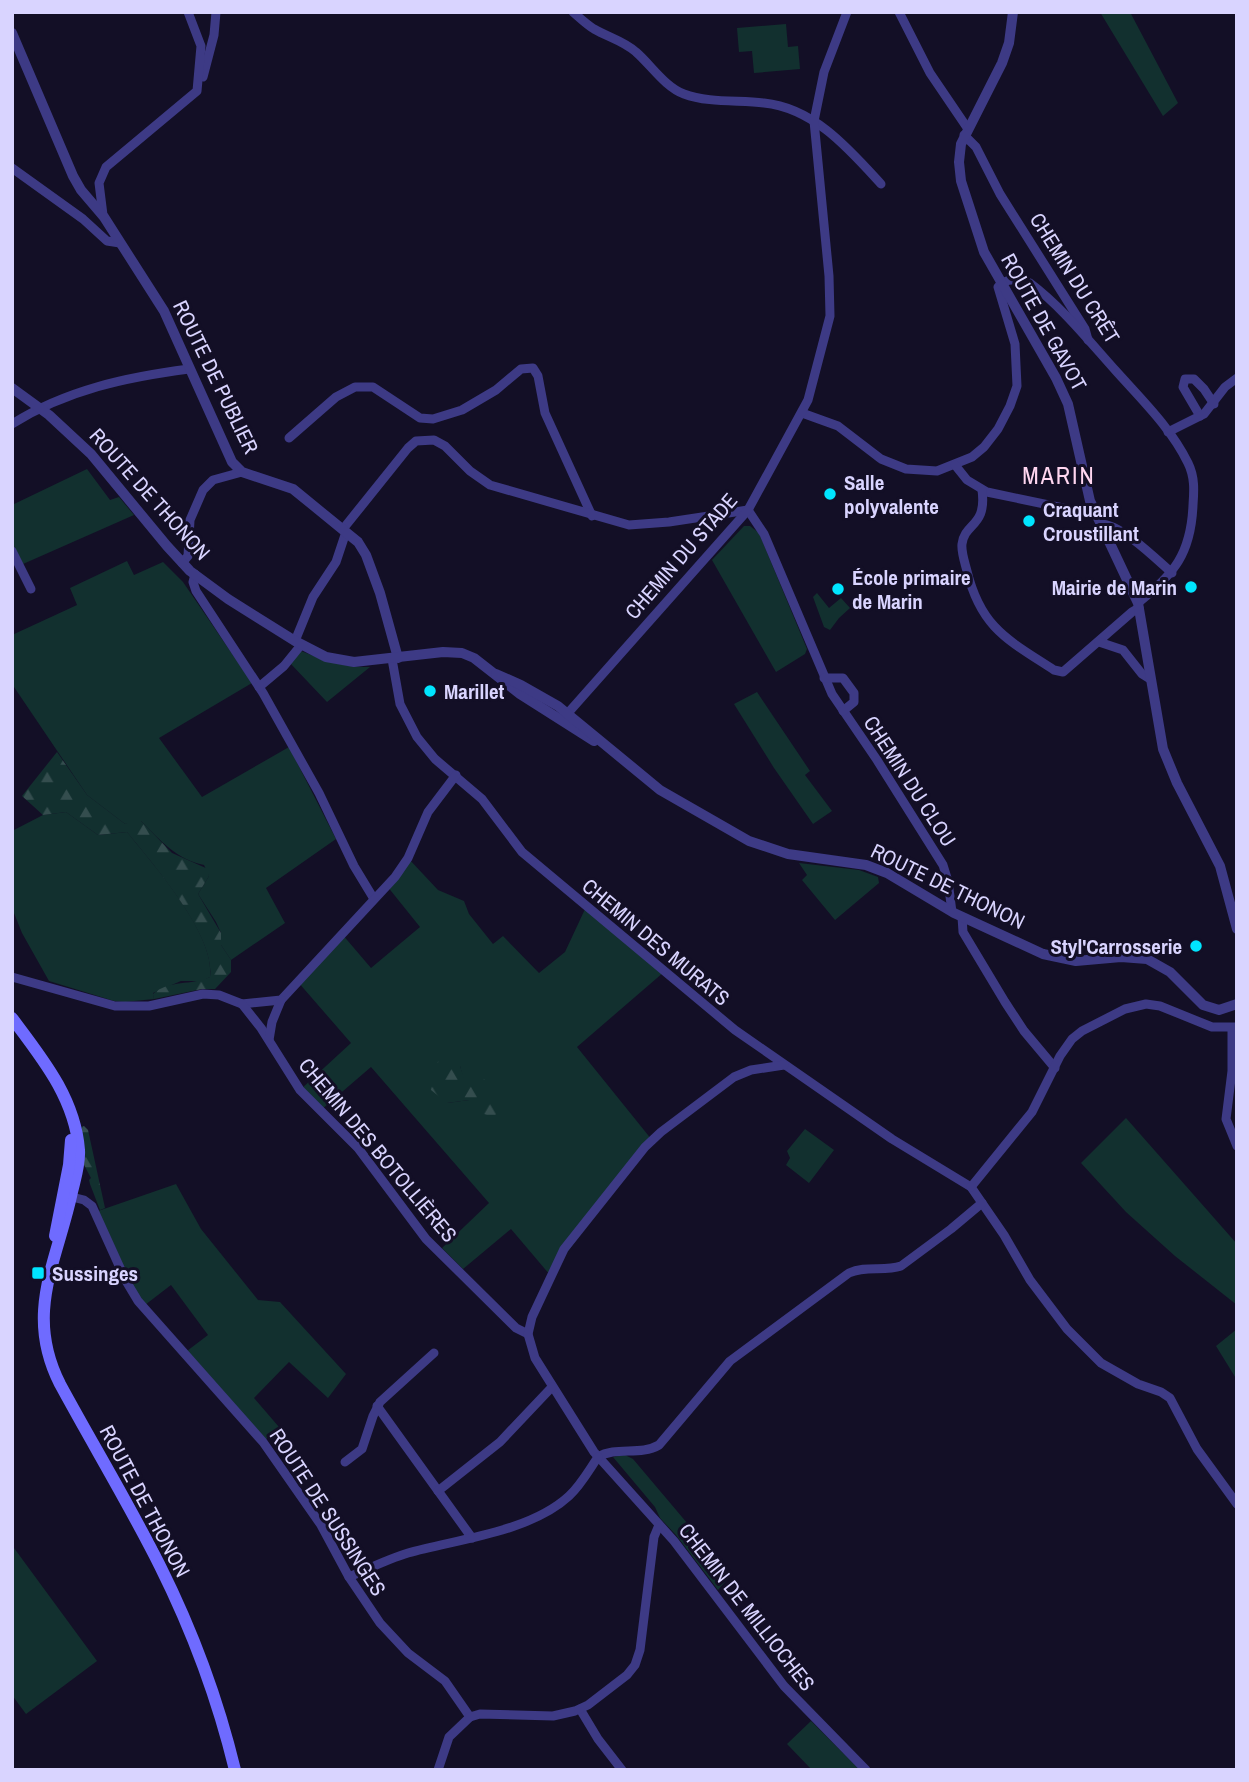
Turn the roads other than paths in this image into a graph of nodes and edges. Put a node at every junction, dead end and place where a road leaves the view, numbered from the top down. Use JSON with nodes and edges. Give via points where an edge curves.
{"nodes":[{"id":1,"x":188,"y":12,"type":"edge"},
{"id":2,"x":216,"y":12,"type":"edge"},
{"id":3,"x":573,"y":12,"type":"edge"},
{"id":4,"x":848,"y":12,"type":"edge"},
{"id":5,"x":898,"y":12,"type":"edge"},
{"id":6,"x":1013,"y":12,"type":"edge"},
{"id":7,"x":12,"y":33,"type":"edge"},
{"id":8,"x":197,"y":92,"type":"junction"},
{"id":9,"x":814,"y":121,"type":"junction"},
{"id":10,"x":966,"y":132,"type":"junction"},
{"id":11,"x":12,"y":168,"type":"edge"},
{"id":12,"x":881,"y":184,"type":"dead end"},
{"id":13,"x":104,"y":217,"type":"junction"},
{"id":14,"x":120,"y":243,"type":"junction"},
{"id":15,"x":1002,"y":282,"type":"junction"},
{"id":16,"x":1088,"y":341,"type":"junction"},
{"id":17,"x":189,"y":369,"type":"junction"},
{"id":18,"x":1237,"y":378,"type":"edge"},
{"id":19,"x":12,"y":388,"type":"edge"},
{"id":20,"x":1214,"y":404,"type":"junction"},
{"id":21,"x":41,"y":409,"type":"junction"},
{"id":22,"x":802,"y":413,"type":"junction"},
{"id":23,"x":1200,"y":416,"type":"junction"},
{"id":24,"x":12,"y":424,"type":"edge"},
{"id":25,"x":1168,"y":432,"type":"junction"},
{"id":26,"x":289,"y":438,"type":"dead end"},
{"id":27,"x":956,"y":465,"type":"junction"},
{"id":28,"x":242,"y":472,"type":"junction"},
{"id":29,"x":982,"y":490,"type":"junction"},
{"id":30,"x":748,"y":510,"type":"junction"},
{"id":31,"x":1094,"y":512,"type":"junction"},
{"id":32,"x":592,"y":516,"type":"junction"},
{"id":33,"x":1100,"y":524,"type":"junction"},
{"id":34,"x":345,"y":531,"type":"junction"},
{"id":35,"x":12,"y":551,"type":"edge"},
{"id":36,"x":182,"y":563,"type":"junction"},
{"id":37,"x":1172,"y":573,"type":"junction"},
{"id":38,"x":195,"y":574,"type":"junction"},
{"id":39,"x":30,"y":589,"type":"dead end"},
{"id":40,"x":1139,"y":606,"type":"junction"},
{"id":41,"x":1099,"y":642,"type":"junction"},
{"id":42,"x":298,"y":643,"type":"junction"},
{"id":43,"x":395,"y":659,"type":"junction"},
{"id":44,"x":824,"y":678,"type":"junction"},
{"id":45,"x":1150,"y":679,"type":"junction"},
{"id":46,"x":260,"y":687,"type":"junction"},
{"id":47,"x":843,"y":711,"type":"junction"},
{"id":48,"x":565,"y":716,"type":"junction"},
{"id":49,"x":456,"y":775,"type":"junction"},
{"id":50,"x":374,"y":900,"type":"junction"},
{"id":51,"x":957,"y":914,"type":"junction"},
{"id":52,"x":1237,"y":929,"type":"edge"},
{"id":53,"x":12,"y":978,"type":"edge"},
{"id":54,"x":281,"y":1000,"type":"junction"},
{"id":55,"x":242,"y":1004,"type":"junction"},
{"id":56,"x":1237,"y":1004,"type":"edge"},
{"id":57,"x":12,"y":1018,"type":"edge"},
{"id":58,"x":1234,"y":1028,"type":"edge"},
{"id":59,"x":269,"y":1040,"type":"junction"},
{"id":60,"x":784,"y":1065,"type":"junction"},
{"id":61,"x":1055,"y":1068,"type":"junction"},
{"id":62,"x":1237,"y":1146,"type":"edge"},
{"id":63,"x":971,"y":1187,"type":"junction"},
{"id":64,"x":67,"y":1196,"type":"junction"},
{"id":65,"x":982,"y":1203,"type":"junction"},
{"id":66,"x":528,"y":1334,"type":"junction"},
{"id":67,"x":434,"y":1353,"type":"dead end"},
{"id":68,"x":552,"y":1387,"type":"junction"},
{"id":69,"x":377,"y":1406,"type":"junction"},
{"id":70,"x":598,"y":1457,"type":"junction"},
{"id":71,"x":345,"y":1462,"type":"dead end"},
{"id":72,"x":438,"y":1491,"type":"junction"},
{"id":73,"x":1237,"y":1504,"type":"edge"},
{"id":74,"x":659,"y":1525,"type":"junction"},
{"id":75,"x":472,"y":1538,"type":"junction"},
{"id":76,"x":349,"y":1577,"type":"junction"},
{"id":77,"x":580,"y":1709,"type":"junction"},
{"id":78,"x":470,"y":1717,"type":"junction"},
{"id":79,"x":235,"y":1770,"type":"edge"},
{"id":80,"x":438,"y":1770,"type":"edge"},
{"id":81,"x":622,"y":1770,"type":"edge"},
{"id":82,"x":866,"y":1770,"type":"edge"}],
"edges":[{"from":1,"to":8,"type":"street","via":[[201,46]]},
{"from":2,"to":8,"type":"street"},
{"from":3,"to":9,"type":"street","via":[[593,29],[631,47],[681,93],[775,104]]},
{"from":4,"to":9,"type":"street","name":"CHEMIN DU STADE","via":[[824,72]]},
{"from":5,"to":10,"type":"street","name":"CHEMIN DU CRÊT"},
{"from":6,"to":10,"type":"street","name":"ROUTE DE GAVOT","via":[[1006,53]]},
{"from":7,"to":13,"type":"street","name":"ROUTE DE PUBLIER","via":[[73,176]]},
{"from":8,"to":13,"type":"street","via":[[106,167],[99,183]]},
{"from":9,"to":12,"type":"street"},
{"from":9,"to":22,"type":"street","name":"CHEMIN DU STADE","via":[[830,316]]},
{"from":10,"to":15,"type":"street","name":"ROUTE DE GAVOT","via":[[959,162],[963,190],[980,242]]},
{"from":10,"to":16,"type":"street","name":"CHEMIN DU CRÊT","via":[[1085,328]]},
{"from":11,"to":14,"type":"street","via":[[107,241]]},
{"from":13,"to":14,"type":"street","name":"ROUTE DE PUBLIER"},
{"from":14,"to":17,"type":"street","name":"ROUTE DE PUBLIER","via":[[164,311]]},
{"from":15,"to":16,"type":"street","via":[[1030,283]]},
{"from":15,"to":27,"type":"street","via":[[998,291],[1013,338],[1017,386],[984,447]]},
{"from":15,"to":31,"type":"street","name":"ROUTE DE GAVOT","via":[[1064,395]]},
{"from":16,"to":25,"type":"street","name":"CHEMIN DU CRÊT"},
{"from":17,"to":21,"type":"street","via":[[115,380]]},
{"from":17,"to":28,"type":"street","name":"ROUTE DE PUBLIER","via":[[232,462]]},
{"from":18,"to":20,"type":"street"},
{"from":19,"to":21,"type":"street","name":"ROUTE DE THONON"},
{"from":20,"to":23,"type":"street"},
{"from":20,"to":23,"type":"street","via":[[1198,383],[1191,377],[1185,379],[1183,387]]},
{"from":21,"to":24,"type":"street"},
{"from":21,"to":36,"type":"street","name":"ROUTE DE THONON","via":[[96,459]]},
{"from":22,"to":27,"type":"street","via":[[838,426],[899,467],[931,471]]},
{"from":22,"to":30,"type":"street","name":"CHEMIN DU STADE"},
{"from":23,"to":25,"type":"street"},
{"from":25,"to":37,"type":"street","name":"CHEMIN DU CRÊT","via":[[1188,463],[1194,487],[1189,537]]},
{"from":26,"to":32,"type":"street","via":[[335,397],[355,387],[373,387],[417,416],[433,419],[462,410],[521,369],[533,368],[545,413]]},
{"from":27,"to":29,"type":"street"},
{"from":28,"to":34,"type":"street","name":"ROUTE DE PUBLIER","via":[[287,486]]},
{"from":28,"to":36,"type":"street","via":[[217,479],[203,490],[190,520],[188,556]]},
{"from":29,"to":31,"type":"street"},
{"from":29,"to":41,"type":"street","via":[[982,514],[962,544],[973,593],[993,626],[1060,672]]},
{"from":30,"to":32,"type":"street","via":[[641,526]]},
{"from":30,"to":44,"type":"street","name":"CHEMIN DU CLOU","via":[[764,534]]},
{"from":30,"to":48,"type":"street","name":"CHEMIN DU STADE"},
{"from":31,"to":33,"type":"street","name":"ROUTE DE GAVOT"},
{"from":32,"to":34,"type":"street","via":[[490,485],[439,442],[428,440],[408,448]]},
{"from":33,"to":37,"type":"street","via":[[1129,538]]},
{"from":33,"to":40,"type":"street","name":"ROUTE DE GAVOT"},
{"from":34,"to":42,"type":"street","via":[[336,562],[313,597]]},
{"from":34,"to":43,"type":"street","name":"ROUTE DE PUBLIER","via":[[366,555],[384,605]]},
{"from":35,"to":39,"type":"street"},
{"from":36,"to":38,"type":"street","name":"ROUTE DE THONON"},
{"from":37,"to":40,"type":"street"},
{"from":38,"to":42,"type":"street","name":"ROUTE DE THONON"},
{"from":38,"to":46,"type":"street","via":[[198,596]]},
{"from":40,"to":41,"type":"street"},
{"from":40,"to":45,"type":"street","name":"ROUTE DE GAVOT"},
{"from":41,"to":45,"type":"street","via":[[1124,650]]},
{"from":42,"to":43,"type":"street","name":"ROUTE DE THONON","via":[[345,662]]},
{"from":42,"to":46,"type":"street","via":[[284,666]]},
{"from":43,"to":48,"type":"street","name":"ROUTE DE THONON","via":[[456,651],[474,658],[520,694]]},
{"from":43,"to":49,"type":"street","name":"CHEMIN DES MURATS","via":[[396,692],[408,722],[425,748]]},
{"from":44,"to":47,"type":"street","name":"CHEMIN DU CLOU"},
{"from":44,"to":47,"type":"street","name":"CHEMIN DU CLOU","via":[[843,678],[854,693],[854,702]]},
{"from":45,"to":52,"type":"street","name":"ROUTE DE GAVOT","via":[[1166,759],[1220,866]]},
{"from":46,"to":50,"type":"street"},
{"from":47,"to":51,"type":"street","name":"CHEMIN DU CLOU","via":[[943,865]]},
{"from":48,"to":51,"type":"street","name":"ROUTE DE THONON","via":[[581,734],[660,790],[749,841],[788,854],[873,867]]},
{"from":49,"to":50,"type":"street","via":[[428,812],[405,863]]},
{"from":49,"to":60,"type":"street","name":"CHEMIN DES MURATS","via":[[482,799],[535,864],[727,1024]]},
{"from":50,"to":54,"type":"street"},
{"from":51,"to":56,"type":"street","name":"ROUTE DE THONON","via":[[1059,959],[1147,959],[1170,972],[1203,1005],[1219,1010]]},
{"from":51,"to":61,"type":"street","name":"CHEMIN DU CLOU","via":[[1005,1002]]},
{"from":53,"to":55,"type":"street","via":[[115,1006],[149,1006],[211,994]]},
{"from":54,"to":55,"type":"street"},
{"from":54,"to":59,"type":"street"},
{"from":55,"to":59,"type":"street","name":"CHEMIN DES BOTOLLIÈRES"},
{"from":57,"to":64,"type":"main road","name":"ROUTE DE THONON","via":[[66,1098],[79,1153]]},
{"from":58,"to":61,"type":"street","via":[[1212,1027],[1160,1006],[1138,1005],[1082,1031]]},
{"from":58,"to":62,"type":"street","via":[[1226,1119]]},
{"from":59,"to":66,"type":"street","name":"CHEMIN DES BOTOLLIÈRES","via":[[300,1090],[358,1148],[426,1238],[511,1324]]},
{"from":60,"to":63,"type":"street","name":"CHEMIN DES MURATS"},
{"from":60,"to":66,"type":"street","via":[[734,1077],[645,1147],[564,1249]]},
{"from":61,"to":63,"type":"street","via":[[1032,1112]]},
{"from":63,"to":65,"type":"street"},
{"from":64,"to":76,"type":"street","name":"ROUTE DE SUSSINGES","via":[[92,1206],[138,1301],[263,1442],[321,1525]]},
{"from":64,"to":79,"type":"main road","name":"ROUTE DE THONON","via":[[65,1225],[45,1288],[44,1338],[51,1365],[171,1589],[200,1658]]},
{"from":65,"to":70,"type":"street","via":[[901,1266],[861,1269],[844,1276],[737,1355],[659,1445]]},
{"from":65,"to":73,"type":"street","via":[[1042,1296],[1089,1353],[1170,1398],[1197,1449]]},
{"from":66,"to":68,"type":"street","name":"CHEMIN DE MILLIOCHES","via":[[531,1350]]},
{"from":67,"to":69,"type":"street"},
{"from":68,"to":70,"type":"street","name":"CHEMIN DE MILLIOCHES"},
{"from":68,"to":72,"type":"street","via":[[493,1448]]},
{"from":69,"to":71,"type":"street","via":[[362,1449]]},
{"from":69,"to":72,"type":"street"},
{"from":70,"to":74,"type":"street","name":"CHEMIN DE MILLIOCHES"},
{"from":70,"to":75,"type":"street","via":[[576,1489],[559,1504],[514,1526]]},
{"from":72,"to":75,"type":"street"},
{"from":74,"to":77,"type":"street","via":[[635,1665]]},
{"from":74,"to":82,"type":"street","name":"CHEMIN DE MILLIOCHES","via":[[784,1686]]},
{"from":75,"to":76,"type":"street","via":[[403,1554]]},
{"from":76,"to":78,"type":"street","name":"ROUTE DE SUSSINGES","via":[[385,1629],[444,1681]]},
{"from":77,"to":78,"type":"street","via":[[553,1716]]},
{"from":77,"to":81,"type":"street"},
{"from":78,"to":80,"type":"street","via":[[446,1742]]}]}
